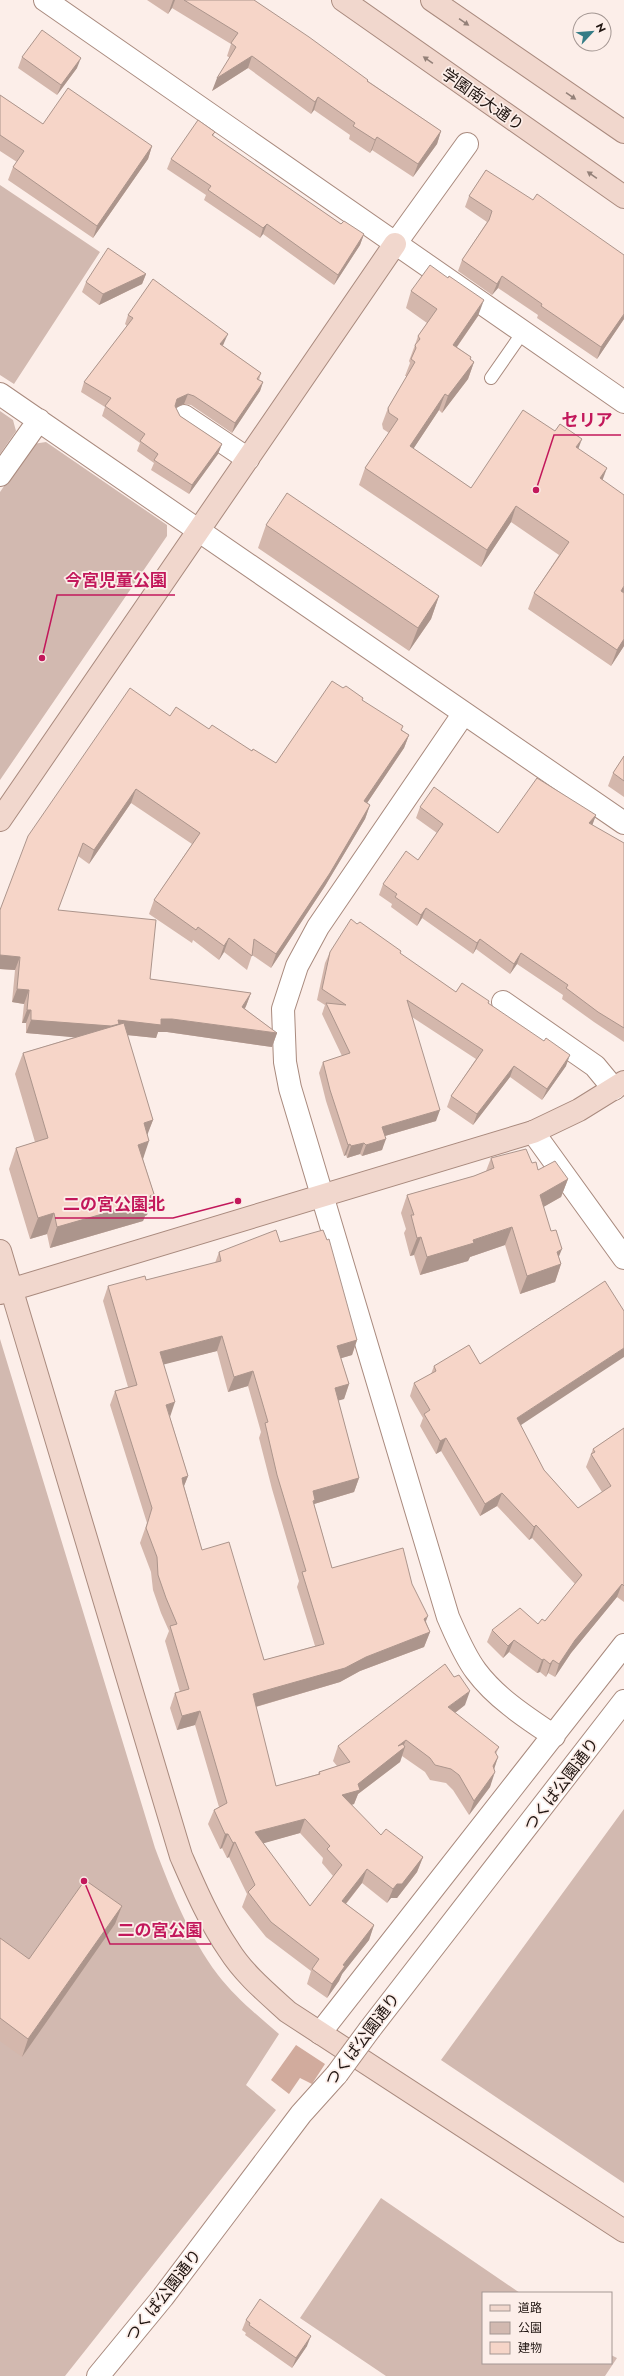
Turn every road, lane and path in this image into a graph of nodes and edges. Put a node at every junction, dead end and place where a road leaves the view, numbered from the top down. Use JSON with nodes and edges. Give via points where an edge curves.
{"nodes":[{"id":1,"x":45,"y":0,"type":"edge"},
{"id":2,"x":343,"y":0,"type":"edge"},
{"id":3,"x":432,"y":0,"type":"edge"},
{"id":4,"x":624,"y":132,"type":"edge"},
{"id":5,"x":467,"y":144,"type":"dead end"},
{"id":6,"x":624,"y":197,"type":"edge"},
{"id":7,"x":396,"y":244,"type":"junction"},
{"id":8,"x":523,"y":332,"type":"junction"},
{"id":9,"x":491,"y":378,"type":"dead end"},
{"id":10,"x":0,"y":394,"type":"edge"},
{"id":11,"x":624,"y":402,"type":"edge"},
{"id":12,"x":184,"y":416,"type":"dead end"},
{"id":13,"x":38,"y":420,"type":"junction"},
{"id":14,"x":248,"y":459,"type":"junction"},
{"id":15,"x":0,"y":476,"type":"edge"},
{"id":16,"x":199,"y":530,"type":"junction"},
{"id":17,"x":464,"y":713,"type":"junction"},
{"id":18,"x":0,"y":818,"type":"edge"},
{"id":19,"x":624,"y":823,"type":"edge"},
{"id":20,"x":503,"y":1002,"type":"dead end"},
{"id":21,"x":619,"y":1086,"type":"edge"},
{"id":22,"x":534,"y":1132,"type":"junction"},
{"id":23,"x":322,"y":1197,"type":"junction"},
{"id":24,"x":0,"y":1251,"type":"edge"},
{"id":25,"x":624,"y":1258,"type":"edge"},
{"id":26,"x":6,"y":1291,"type":"edge"},
{"id":27,"x":624,"y":1645,"type":"edge"},
{"id":28,"x":624,"y":1701,"type":"edge"},
{"id":29,"x":554,"y":1736,"type":"junction"},
{"id":30,"x":320,"y":2034,"type":"junction"},
{"id":31,"x":624,"y":2231,"type":"edge"},
{"id":32,"x":98,"y":2376,"type":"edge"}],
"edges":[{"from":1,"to":7,"type":"street"},
{"from":6,"to":2,"type":"street","name":"学園南大通り","one_way":true},
{"from":3,"to":4,"type":"street","one_way":true},
{"from":5,"to":7,"type":"street"},
{"from":7,"to":8,"type":"street"},
{"from":7,"to":14,"type":"street"},
{"from":8,"to":9,"type":"lane"},
{"from":8,"to":11,"type":"street"},
{"from":10,"to":13,"type":"street"},
{"from":12,"to":14,"type":"street"},
{"from":13,"to":15,"type":"street"},
{"from":13,"to":16,"type":"street"},
{"from":14,"to":16,"type":"street"},
{"from":16,"to":17,"type":"street"},
{"from":16,"to":18,"type":"street"},
{"from":17,"to":19,"type":"street"},
{"from":17,"to":23,"type":"street","via":[[318,926],[289,987],[283,1009],[285,1062],[290,1088]]},
{"from":20,"to":21,"type":"street","via":[[595,1066]]},
{"from":21,"to":22,"type":"street","via":[[579,1110]]},
{"from":22,"to":23,"type":"street"},
{"from":22,"to":25,"type":"street"},
{"from":23,"to":26,"type":"street"},
{"from":23,"to":29,"type":"street","via":[[448,1617],[477,1672],[517,1710]]},
{"from":24,"to":26,"type":"street"},
{"from":26,"to":30,"type":"street","via":[[187,1870],[229,1950],[246,1971],[288,2012]]},
{"from":27,"to":29,"type":"street"},
{"from":28,"to":32,"type":"street","name":"つくば公園通り","bridge":true,"via":[[337,2074],[301,2114],[163,2297]]},
{"from":29,"to":30,"type":"street"},
{"from":30,"to":31,"type":"street"}]}
